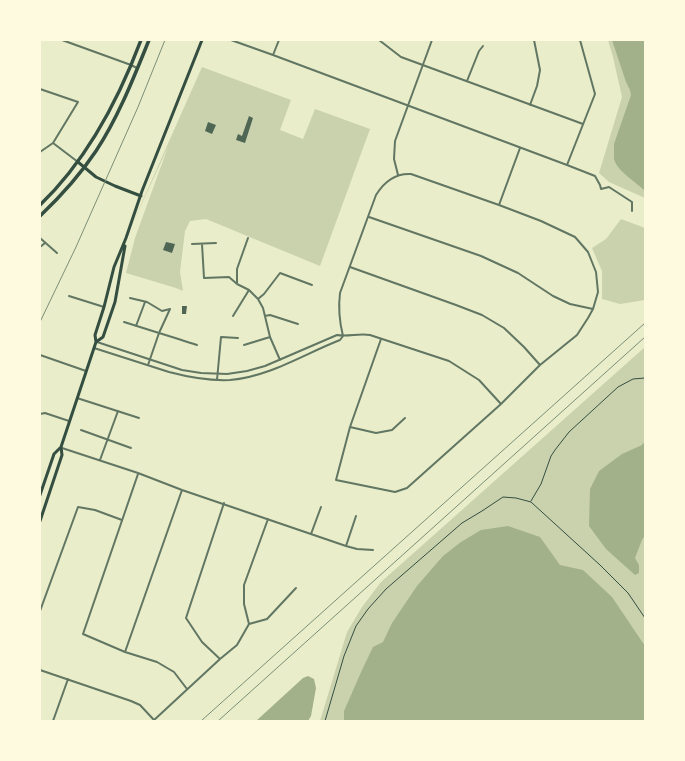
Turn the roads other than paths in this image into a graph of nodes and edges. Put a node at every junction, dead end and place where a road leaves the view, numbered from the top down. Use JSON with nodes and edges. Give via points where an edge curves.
{"nodes":[{"id":1,"x":62,"y":40,"type":"edge"},
{"id":2,"x":141,"y":40,"type":"edge"},
{"id":3,"x":149,"y":40,"type":"edge"},
{"id":4,"x":202,"y":40,"type":"edge"},
{"id":5,"x":231,"y":40,"type":"edge"},
{"id":6,"x":279,"y":40,"type":"edge"},
{"id":7,"x":379,"y":40,"type":"edge"},
{"id":8,"x":432,"y":40,"type":"edge"},
{"id":9,"x":534,"y":40,"type":"edge"},
{"id":10,"x":580,"y":40,"type":"edge"},
{"id":11,"x":483,"y":46,"type":"dead end"},
{"id":12,"x":273,"y":55,"type":"junction"},
{"id":13,"x":131,"y":65,"type":"junction"},
{"id":14,"x":423,"y":65,"type":"junction"},
{"id":15,"x":138,"y":68,"type":"junction"},
{"id":16,"x":467,"y":81,"type":"junction"},
{"id":17,"x":40,"y":89,"type":"edge"},
{"id":18,"x":530,"y":105,"type":"junction"},
{"id":19,"x":409,"y":106,"type":"junction"},
{"id":20,"x":583,"y":124,"type":"junction"},
{"id":21,"x":53,"y":143,"type":"junction"},
{"id":22,"x":520,"y":148,"type":"junction"},
{"id":23,"x":40,"y":152,"type":"edge"},
{"id":24,"x":78,"y":162,"type":"junction"},
{"id":25,"x":567,"y":165,"type":"junction"},
{"id":26,"x":84,"y":167,"type":"junction"},
{"id":27,"x":398,"y":175,"type":"junction"},
{"id":28,"x":141,"y":196,"type":"junction"},
{"id":29,"x":40,"y":205,"type":"edge"},
{"id":30,"x":499,"y":205,"type":"junction"},
{"id":31,"x":632,"y":211,"type":"dead end"},
{"id":32,"x":40,"y":216,"type":"edge"},
{"id":33,"x":369,"y":217,"type":"junction"},
{"id":34,"x":40,"y":238,"type":"edge"},
{"id":35,"x":126,"y":238,"type":"junction"},
{"id":36,"x":248,"y":238,"type":"dead end"},
{"id":37,"x":45,"y":243,"type":"junction"},
{"id":38,"x":216,"y":243,"type":"dead end"},
{"id":39,"x":192,"y":244,"type":"dead end"},
{"id":40,"x":202,"y":244,"type":"junction"},
{"id":41,"x":40,"y":247,"type":"edge"},
{"id":42,"x":57,"y":253,"type":"dead end"},
{"id":43,"x":350,"y":267,"type":"junction"},
{"id":44,"x":237,"y":284,"type":"junction"},
{"id":45,"x":312,"y":285,"type":"dead end"},
{"id":46,"x":249,"y":290,"type":"junction"},
{"id":47,"x":69,"y":296,"type":"dead end"},
{"id":48,"x":130,"y":298,"type":"dead end"},
{"id":49,"x":258,"y":299,"type":"junction"},
{"id":50,"x":144,"y":302,"type":"junction"},
{"id":51,"x":104,"y":307,"type":"junction"},
{"id":52,"x":593,"y":309,"type":"junction"},
{"id":53,"x":233,"y":316,"type":"dead end"},
{"id":54,"x":265,"y":316,"type":"junction"},
{"id":55,"x":124,"y":322,"type":"dead end"},
{"id":56,"x":298,"y":324,"type":"dead end"},
{"id":57,"x":136,"y":326,"type":"junction"},
{"id":58,"x":159,"y":333,"type":"junction"},
{"id":59,"x":343,"y":336,"type":"junction"},
{"id":60,"x":270,"y":337,"type":"junction"},
{"id":61,"x":238,"y":338,"type":"dead end"},
{"id":62,"x":381,"y":339,"type":"junction"},
{"id":63,"x":96,"y":342,"type":"junction"},
{"id":64,"x":197,"y":345,"type":"dead end"},
{"id":65,"x":244,"y":345,"type":"dead end"},
{"id":66,"x":94,"y":348,"type":"junction"},
{"id":67,"x":40,"y":355,"type":"edge"},
{"id":68,"x":150,"y":359,"type":"junction"},
{"id":69,"x":280,"y":360,"type":"junction"},
{"id":70,"x":148,"y":365,"type":"junction"},
{"id":71,"x":540,"y":365,"type":"junction"},
{"id":72,"x":86,"y":371,"type":"junction"},
{"id":73,"x":218,"y":375,"type":"junction"},
{"id":74,"x":217,"y":380,"type":"junction"},
{"id":75,"x":77,"y":398,"type":"junction"},
{"id":76,"x":500,"y":404,"type":"junction"},
{"id":77,"x":118,"y":411,"type":"junction"},
{"id":78,"x":40,"y":414,"type":"edge"},
{"id":79,"x":139,"y":418,"type":"dead end"},
{"id":80,"x":405,"y":418,"type":"dead end"},
{"id":81,"x":69,"y":421,"type":"junction"},
{"id":82,"x":350,"y":427,"type":"junction"},
{"id":83,"x":81,"y":430,"type":"dead end"},
{"id":84,"x":108,"y":439,"type":"junction"},
{"id":85,"x":60,"y":447,"type":"junction"},
{"id":86,"x":131,"y":448,"type":"dead end"},
{"id":87,"x":100,"y":460,"type":"junction"},
{"id":88,"x":138,"y":473,"type":"junction"},
{"id":89,"x":182,"y":490,"type":"junction"},
{"id":90,"x":40,"y":496,"type":"edge"},
{"id":91,"x":224,"y":503,"type":"junction"},
{"id":92,"x":321,"y":507,"type":"dead end"},
{"id":93,"x":356,"y":516,"type":"dead end"},
{"id":94,"x":268,"y":519,"type":"junction"},
{"id":95,"x":40,"y":520,"type":"edge"},
{"id":96,"x":122,"y":520,"type":"junction"},
{"id":97,"x":311,"y":534,"type":"junction"},
{"id":98,"x":346,"y":546,"type":"junction"},
{"id":99,"x":372,"y":550,"type":"dead end"},
{"id":100,"x":296,"y":588,"type":"dead end"},
{"id":101,"x":40,"y":611,"type":"edge"},
{"id":102,"x":249,"y":624,"type":"junction"},
{"id":103,"x":125,"y":652,"type":"junction"},
{"id":104,"x":220,"y":659,"type":"junction"},
{"id":105,"x":40,"y":670,"type":"edge"},
{"id":106,"x":68,"y":680,"type":"junction"},
{"id":107,"x":187,"y":689,"type":"junction"},
{"id":108,"x":53,"y":721,"type":"edge"},
{"id":109,"x":153,"y":721,"type":"edge"}],
"edges":[{"from":1,"to":13,"type":"street"},
{"from":2,"to":13,"type":"main road"},
{"from":3,"to":15,"type":"main road"},
{"from":4,"to":28,"type":"main road"},
{"from":5,"to":12,"type":"street"},
{"from":6,"to":12,"type":"street"},
{"from":7,"to":14,"type":"street","via":[[401,57]]},
{"from":8,"to":14,"type":"street"},
{"from":9,"to":18,"type":"street","via":[[540,70]]},
{"from":10,"to":20,"type":"street","via":[[595,94]]},
{"from":11,"to":16,"type":"street"},
{"from":12,"to":19,"type":"street"},
{"from":13,"to":15,"type":"street"},
{"from":13,"to":24,"type":"main road","via":[[107,114]]},
{"from":14,"to":16,"type":"street"},
{"from":14,"to":19,"type":"street"},
{"from":15,"to":26,"type":"main road","via":[[109,127]]},
{"from":16,"to":18,"type":"street"},
{"from":17,"to":21,"type":"street","via":[[78,102]]},
{"from":18,"to":20,"type":"street"},
{"from":19,"to":22,"type":"street"},
{"from":19,"to":27,"type":"street","via":[[395,141],[394,159]]},
{"from":20,"to":25,"type":"street"},
{"from":21,"to":23,"type":"street"},
{"from":21,"to":24,"type":"street"},
{"from":22,"to":25,"type":"street"},
{"from":22,"to":30,"type":"street"},
{"from":24,"to":26,"type":"main road"},
{"from":24,"to":29,"type":"main road"},
{"from":25,"to":31,"type":"street","via":[[595,176],[601,189],[608,187],[632,202]]},
{"from":26,"to":28,"type":"main road","via":[[96,177]]},
{"from":26,"to":32,"type":"main road"},
{"from":27,"to":30,"type":"street","via":[[411,174]]},
{"from":27,"to":33,"type":"street","via":[[381,187]]},
{"from":28,"to":35,"type":"main road"},
{"from":30,"to":52,"type":"street","via":[[575,237],[588,252],[596,272],[598,292]]},
{"from":33,"to":43,"type":"street"},
{"from":33,"to":52,"type":"street","via":[[481,256],[518,273],[553,296],[570,304]]},
{"from":34,"to":37,"type":"street"},
{"from":35,"to":51,"type":"main road","via":[[114,267]]},
{"from":35,"to":63,"type":"main road","via":[[115,302],[103,337]]},
{"from":36,"to":44,"type":"street","via":[[236,269]]},
{"from":37,"to":41,"type":"street"},
{"from":37,"to":42,"type":"street"},
{"from":38,"to":40,"type":"street"},
{"from":39,"to":40,"type":"street"},
{"from":40,"to":44,"type":"street","via":[[204,278],[229,277]]},
{"from":43,"to":59,"type":"street","via":[[340,293],[338,308]]},
{"from":43,"to":71,"type":"street","via":[[482,316],[504,328]]},
{"from":44,"to":46,"type":"street"},
{"from":45,"to":49,"type":"street","via":[[280,273]]},
{"from":46,"to":49,"type":"street"},
{"from":46,"to":53,"type":"street"},
{"from":47,"to":51,"type":"street"},
{"from":48,"to":50,"type":"street"},
{"from":49,"to":54,"type":"street"},
{"from":50,"to":57,"type":"street"},
{"from":50,"to":58,"type":"street","via":[[162,310],[170,309]]},
{"from":51,"to":63,"type":"main road","via":[[95,335]]},
{"from":52,"to":71,"type":"street","via":[[577,335]]},
{"from":54,"to":56,"type":"street","via":[[270,315]]},
{"from":54,"to":60,"type":"street"},
{"from":55,"to":57,"type":"street"},
{"from":57,"to":58,"type":"street"},
{"from":58,"to":64,"type":"street"},
{"from":58,"to":68,"type":"street"},
{"from":59,"to":62,"type":"street","via":[[362,333]]},
{"from":59,"to":69,"type":"street","via":[[337,334]]},
{"from":59,"to":74,"type":"street","via":[[340,340],[267,372]]},
{"from":60,"to":65,"type":"street"},
{"from":60,"to":69,"type":"street"},
{"from":61,"to":73,"type":"street","via":[[221,337]]},
{"from":62,"to":76,"type":"street","via":[[449,360],[479,380]]},
{"from":62,"to":82,"type":"street"},
{"from":63,"to":66,"type":"main road"},
{"from":63,"to":68,"type":"street"},
{"from":66,"to":70,"type":"street"},
{"from":66,"to":72,"type":"main road"},
{"from":67,"to":72,"type":"street"},
{"from":68,"to":70,"type":"street"},
{"from":68,"to":73,"type":"street","via":[[191,372]]},
{"from":69,"to":73,"type":"street","via":[[247,371]]},
{"from":70,"to":74,"type":"street","via":[[180,375]]},
{"from":71,"to":76,"type":"street"},
{"from":72,"to":75,"type":"main road"},
{"from":73,"to":74,"type":"street"},
{"from":75,"to":77,"type":"street"},
{"from":75,"to":81,"type":"main road"},
{"from":76,"to":82,"type":"street","via":[[407,488],[394,492],[336,480]]},
{"from":77,"to":79,"type":"street"},
{"from":77,"to":84,"type":"street"},
{"from":78,"to":81,"type":"street","via":[[46,413]]},
{"from":80,"to":82,"type":"street","via":[[392,430],[376,433]]},
{"from":81,"to":85,"type":"main road"},
{"from":83,"to":84,"type":"street"},
{"from":84,"to":86,"type":"street"},
{"from":84,"to":87,"type":"street"},
{"from":85,"to":87,"type":"street"},
{"from":85,"to":90,"type":"main road","via":[[54,454]]},
{"from":85,"to":95,"type":"main road","via":[[62,455]]},
{"from":87,"to":88,"type":"street"},
{"from":88,"to":89,"type":"street"},
{"from":88,"to":96,"type":"street"},
{"from":89,"to":91,"type":"street"},
{"from":89,"to":103,"type":"street"},
{"from":91,"to":94,"type":"street"},
{"from":91,"to":104,"type":"street","via":[[186,618],[202,642]]},
{"from":92,"to":97,"type":"street"},
{"from":93,"to":98,"type":"street"},
{"from":94,"to":97,"type":"street"},
{"from":94,"to":102,"type":"street","via":[[244,585],[244,604]]},
{"from":96,"to":101,"type":"street","via":[[78,507]]},
{"from":96,"to":103,"type":"street","via":[[83,634]]},
{"from":97,"to":98,"type":"street"},
{"from":98,"to":99,"type":"street"},
{"from":100,"to":102,"type":"street","via":[[267,619]]},
{"from":102,"to":104,"type":"street","via":[[237,646]]},
{"from":103,"to":107,"type":"street","via":[[157,662],[174,672]]},
{"from":104,"to":107,"type":"street"},
{"from":105,"to":106,"type":"street"},
{"from":106,"to":108,"type":"street"},
{"from":106,"to":109,"type":"street","via":[[132,701],[140,705]]},
{"from":107,"to":109,"type":"street"}]}
